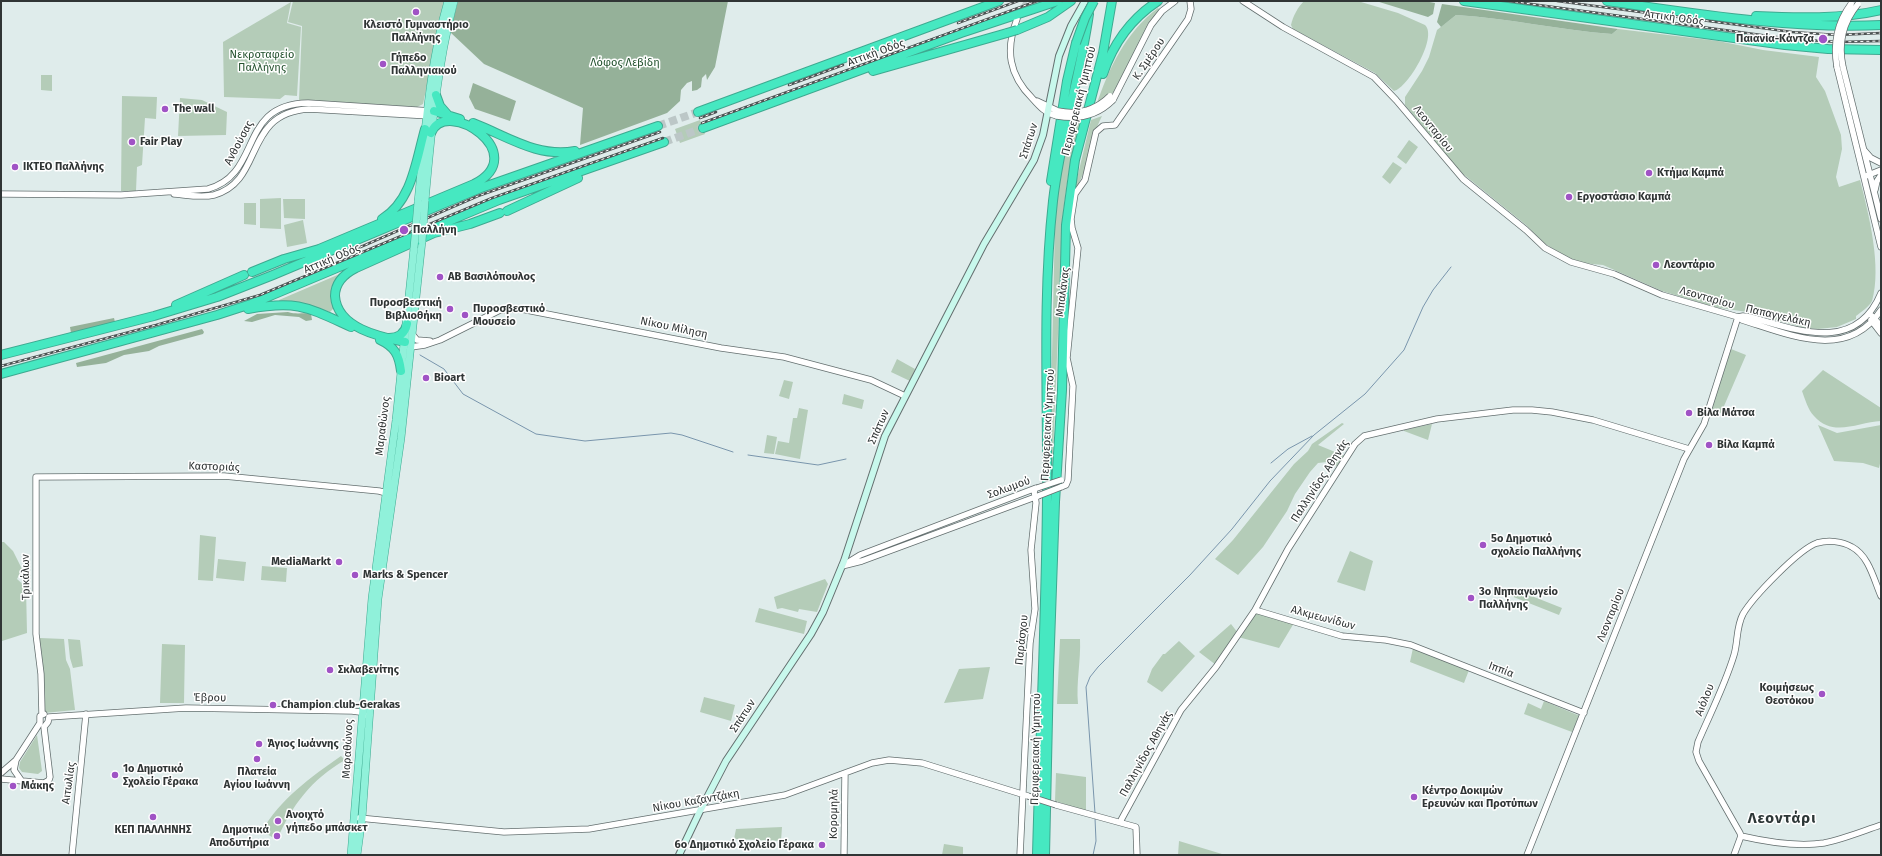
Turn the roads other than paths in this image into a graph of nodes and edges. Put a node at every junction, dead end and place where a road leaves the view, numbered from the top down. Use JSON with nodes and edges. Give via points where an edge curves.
{"nodes":[{"id":1,"x":448,"y":1,"type":"edge"},
{"id":2,"x":454,"y":1,"type":"edge"},
{"id":3,"x":989,"y":1,"type":"edge"},
{"id":4,"x":999,"y":1,"type":"edge"},
{"id":5,"x":1058,"y":1,"type":"edge"},
{"id":6,"x":1072,"y":1,"type":"edge"},
{"id":7,"x":1085,"y":1,"type":"edge"},
{"id":8,"x":1090,"y":1,"type":"edge"},
{"id":9,"x":1094,"y":1,"type":"edge"},
{"id":10,"x":1112,"y":1,"type":"edge"},
{"id":11,"x":1158,"y":1,"type":"edge"},
{"id":12,"x":1175,"y":1,"type":"edge"},
{"id":13,"x":1190,"y":1,"type":"edge"},
{"id":14,"x":1243,"y":1,"type":"edge"},
{"id":15,"x":1464,"y":1,"type":"edge"},
{"id":16,"x":1607,"y":1,"type":"edge"},
{"id":17,"x":1856,"y":2,"type":"edge"},
{"id":18,"x":1881,"y":10,"type":"edge"},
{"id":19,"x":1714,"y":16,"type":"junction"},
{"id":20,"x":956,"y":17,"type":"junction"},
{"id":21,"x":1017,"y":19,"type":"tunnel mouth"},
{"id":22,"x":1881,"y":25,"type":"edge"},
{"id":23,"x":1828,"y":49,"type":"junction"},
{"id":24,"x":1881,"y":50,"type":"edge"},
{"id":25,"x":1881,"y":55,"type":"edge"},
{"id":26,"x":1840,"y":67,"type":"junction"},
{"id":27,"x":436,"y":95,"type":"junction"},
{"id":28,"x":788,"y":97,"type":"junction"},
{"id":29,"x":1048,"y":110,"type":"junction"},
{"id":30,"x":698,"y":112,"type":"tunnel mouth"},
{"id":31,"x":430,"y":113,"type":"junction"},
{"id":32,"x":448,"y":114,"type":"junction"},
{"id":33,"x":1115,"y":125,"type":"joint"},
{"id":34,"x":658,"y":126,"type":"tunnel mouth"},
{"id":35,"x":703,"y":128,"type":"tunnel mouth"},
{"id":36,"x":428,"y":131,"type":"junction"},
{"id":37,"x":626,"y":138,"type":"junction"},
{"id":38,"x":1862,"y":147,"type":"junction"},
{"id":39,"x":1075,"y":160,"type":"junction"},
{"id":40,"x":1881,"y":163,"type":"edge"},
{"id":41,"x":1881,"y":170,"type":"edge"},
{"id":42,"x":1867,"y":175,"type":"junction"},
{"id":43,"x":1881,"y":175,"type":"edge"},
{"id":44,"x":1,"y":194,"type":"edge"},
{"id":45,"x":1875,"y":195,"type":"junction"},
{"id":46,"x":422,"y":202,"type":"junction"},
{"id":47,"x":1881,"y":219,"type":"edge"},
{"id":48,"x":340,"y":241,"type":"junction"},
{"id":49,"x":1050,"y":243,"type":"junction"},
{"id":50,"x":1881,"y":247,"type":"edge"},
{"id":51,"x":1881,"y":293,"type":"edge"},
{"id":52,"x":1881,"y":310,"type":"edge"},
{"id":53,"x":1869,"y":314,"type":"junction"},
{"id":54,"x":218,"y":315,"type":"junction"},
{"id":55,"x":1738,"y":317,"type":"junction"},
{"id":56,"x":1873,"y":320,"type":"junction"},
{"id":57,"x":407,"y":324,"type":"junction"},
{"id":58,"x":1880,"y":330,"type":"edge"},
{"id":59,"x":1859,"y":331,"type":"junction"},
{"id":60,"x":93,"y":332,"type":"junction"},
{"id":61,"x":412,"y":334,"type":"junction"},
{"id":62,"x":385,"y":340,"type":"junction"},
{"id":63,"x":440,"y":340,"type":"junction"},
{"id":64,"x":408,"y":345,"type":"junction"},
{"id":65,"x":1,"y":355,"type":"edge"},
{"id":66,"x":401,"y":371,"type":"junction"},
{"id":67,"x":1,"y":374,"type":"edge"},
{"id":68,"x":905,"y":396,"type":"junction"},
{"id":69,"x":1689,"y":449,"type":"junction"},
{"id":70,"x":35,"y":479,"type":"joint"},
{"id":71,"x":1068,"y":480,"type":"junction"},
{"id":72,"x":1035,"y":489,"type":"junction"},
{"id":73,"x":386,"y":493,"type":"junction"},
{"id":74,"x":393,"y":496,"type":"junction"},
{"id":75,"x":1037,"y":496,"type":"junction"},
{"id":76,"x":844,"y":565,"type":"junction"},
{"id":77,"x":1881,"y":596,"type":"edge"},
{"id":78,"x":1255,"y":610,"type":"junction"},
{"id":79,"x":1411,"y":645,"type":"joint"},
{"id":80,"x":361,"y":712,"type":"junction"},
{"id":81,"x":1584,"y":713,"type":"junction"},
{"id":82,"x":86,"y":714,"type":"junction"},
{"id":83,"x":46,"y":716,"type":"junction"},
{"id":84,"x":368,"y":718,"type":"junction"},
{"id":85,"x":42,"y":724,"type":"junction"},
{"id":86,"x":16,"y":760,"type":"junction"},
{"id":87,"x":1,"y":773,"type":"edge"},
{"id":88,"x":845,"y":773,"type":"junction"},
{"id":89,"x":1,"y":778,"type":"edge"},
{"id":90,"x":21,"y":780,"type":"junction"},
{"id":91,"x":1025,"y":795,"type":"junction"},
{"id":92,"x":700,"y":810,"type":"junction"},
{"id":93,"x":359,"y":818,"type":"junction"},
{"id":94,"x":1120,"y":822,"type":"junction"},
{"id":95,"x":1881,"y":825,"type":"edge"},
{"id":96,"x":1740,"y":836,"type":"junction"},
{"id":97,"x":72,"y":855,"type":"edge"},
{"id":98,"x":351,"y":855,"type":"edge"},
{"id":99,"x":357,"y":855,"type":"edge"},
{"id":100,"x":679,"y":855,"type":"edge"},
{"id":101,"x":844,"y":855,"type":"edge"},
{"id":102,"x":1020,"y":855,"type":"edge"},
{"id":103,"x":1037,"y":855,"type":"edge"},
{"id":104,"x":1045,"y":855,"type":"edge"},
{"id":105,"x":1137,"y":855,"type":"edge"},
{"id":106,"x":1527,"y":855,"type":"edge"},
{"id":107,"x":1734,"y":855,"type":"edge"}],
"edges":[{"from":1,"to":31,"type":"main road","name":"Μαραθώνος","via":[[439,36]]},
{"from":2,"to":27,"type":"main road","name":"Μαραθώνος"},
{"from":3,"to":20,"type":"highway"},
{"from":4,"to":20,"type":"highway","name":"Αττική Οδός"},
{"from":5,"to":28,"type":"highway","name":"Αττική Οδός","via":[[961,33]]},
{"from":6,"to":28,"type":"highway","bridge":true,"via":[[1048,17],[1017,30]]},
{"from":7,"to":29,"type":"main road","name":"Σπάτων","via":[[1059,56]]},
{"from":8,"to":49,"type":"highway","name":"Περιφερειακή Υμηττού","via":[[1087,29],[1060,152]]},
{"from":9,"to":49,"type":"highway","bridge":true,"via":[[1076,43],[1066,81],[1052,167]]},
{"from":10,"to":39,"type":"highway","name":"Περιφερειακή Υμηττού","via":[[1103,53]]},
{"from":11,"to":39,"type":"highway","via":[[1141,13],[1113,49],[1098,86]]},
{"from":12,"to":29,"type":"street","bridge":true,"via":[[1162,11],[1151,25],[1121,86],[1100,110],[1088,116],[1075,118]]},
{"from":13,"to":33,"type":"street","name":"Κ. Σμέρου","via":[[1191,13],[1188,19]]},
{"from":14,"to":55,"type":"street","name":"Λεονταρίου","via":[[1374,77],[1458,174],[1545,248],[1571,262],[1614,274],[1669,297]]},
{"from":15,"to":23,"type":"highway","name":"Αττική Οδός"},
{"from":16,"to":19,"type":"highway","name":"Αττική Οδός"},
{"from":17,"to":26,"type":"street","bridge":true,"via":[[1843,32]]},
{"from":18,"to":19,"type":"highway","via":[[1834,16]]},
{"from":19,"to":22,"type":"highway","name":"Αττική Οδός","via":[[1806,26]]},
{"from":20,"to":30,"type":"highway","name":"Αττική Οδός"},
{"from":21,"to":29,"type":"street","via":[[1011,39],[1015,75],[1032,98]]},
{"from":23,"to":24,"type":"highway","name":"Αττική Οδός"},
{"from":23,"to":25,"type":"highway"},
{"from":26,"to":38,"type":"street"},
{"from":26,"to":42,"type":"street"},
{"from":27,"to":31,"type":"main road","name":"Μαραθώνος"},
{"from":27,"to":32,"type":"highway","via":[[440,106]]},
{"from":28,"to":35,"type":"highway","name":"Αττική Οδός"},
{"from":29,"to":68,"type":"main road","name":"Σπάτων","via":[[1040,145],[1029,169],[984,244]]},
{"from":31,"to":32,"type":"highway"},
{"from":31,"to":36,"type":"main road","name":"Μαραθώνος"},
{"from":31,"to":44,"type":"street","name":"Ανθούσας","via":[[308,103],[288,106],[260,124],[240,166],[225,182],[208,189],[108,196]]},
{"from":32,"to":37,"type":"highway","via":[[530,149],[549,152],[574,151]]},
{"from":33,"to":71,"type":"street","name":"Μπαλάνας","via":[[1102,126],[1096,132],[1084,180],[1075,194],[1071,219],[1078,248],[1067,358],[1073,386]]},
{"from":34,"to":37,"type":"highway","name":"Αττική Οδός"},
{"from":36,"to":46,"type":"main road","name":"Μαραθώνος"},
{"from":36,"to":48,"type":"highway","via":[[401,203],[387,216]]},
{"from":36,"to":48,"type":"highway","via":[[448,121],[479,131],[488,139],[492,149],[493,162],[490,171],[474,184]]},
{"from":37,"to":60,"type":"highway","name":"Αττική Οδός","via":[[481,188],[240,288],[186,307]]},
{"from":38,"to":40,"type":"street","via":[[1871,158]]},
{"from":38,"to":42,"type":"street"},
{"from":39,"to":104,"type":"highway","name":"Περιφερειακή Υμηττού","via":[[1065,239]]},
{"from":41,"to":42,"type":"street"},
{"from":42,"to":45,"type":"street"},
{"from":42,"to":50,"type":"street"},
{"from":43,"to":45,"type":"street","via":[[1877,181]]},
{"from":45,"to":47,"type":"street"},
{"from":46,"to":57,"type":"main road","name":"Μαραθώνος","bridge":true,"via":[[414,248]]},
{"from":46,"to":61,"type":"main road","name":"Μαραθώνος","bridge":true,"via":[[422,241]]},
{"from":48,"to":60,"type":"highway","via":[[248,273],[173,306]]},
{"from":49,"to":103,"type":"highway","name":"Περιφερειακή Υμηττού","via":[[1046,533]]},
{"from":51,"to":53,"type":"street","name":"Παπαγγελάκη"},
{"from":52,"to":56,"type":"street","name":"Παπαγγελάκη"},
{"from":53,"to":55,"type":"street","name":"Παπαγγελάκη","via":[[1846,329],[1823,334]]},
{"from":53,"to":56,"type":"street"},
{"from":54,"to":62,"type":"highway","via":[[272,305],[296,305]]},
{"from":54,"to":62,"type":"highway","name":"Αττική Οδός","via":[[284,291],[499,200],[664,142],[504,212],[434,233],[344,275],[335,292],[342,314],[355,325]]},
{"from":54,"to":67,"type":"highway","name":"Αττική Οδός"},
{"from":55,"to":59,"type":"street","name":"Παπαγγελάκη","via":[[1786,334],[1815,340],[1834,340]]},
{"from":55,"to":69,"type":"street","name":"Λεονταρίου","via":[[1704,424]]},
{"from":56,"to":58,"type":"street"},
{"from":56,"to":59,"type":"street","name":"Παπαγγελάκη"},
{"from":57,"to":62,"type":"highway","via":[[398,336]]},
{"from":57,"to":64,"type":"main road","name":"Μαραθώνος"},
{"from":58,"to":59,"type":"street"},
{"from":60,"to":65,"type":"highway","name":"Αττική Οδός"},
{"from":61,"to":63,"type":"street","name":"Νίκου Μίληση","via":[[420,341]]},
{"from":61,"to":64,"type":"main road","name":"Μαραθώνος"},
{"from":62,"to":64,"type":"highway"},
{"from":62,"to":66,"type":"highway","via":[[398,354]]},
{"from":63,"to":64,"type":"street","name":"Νίκου Μίληση","via":[[425,345]]},
{"from":63,"to":68,"type":"street","name":"Νίκου Μίληση","via":[[497,311],[521,309],[721,348],[784,357],[871,380]]},
{"from":64,"to":66,"type":"main road","name":"Μαραθώνος"},
{"from":64,"to":74,"type":"main road","name":"Μαραθώνος","via":[[401,438]]},
{"from":66,"to":73,"type":"main road","name":"Μαραθώνος"},
{"from":68,"to":76,"type":"main road","name":"Σπάτων","via":[[884,436]]},
{"from":69,"to":78,"type":"street","name":"Παλληνίδος Αθηνάς","via":[[1593,420],[1532,410],[1437,419],[1364,436],[1355,444],[1288,549]]},
{"from":69,"to":81,"type":"street","name":"Λεονταρίου"},
{"from":70,"to":73,"type":"street","name":"Καστοριάς","via":[[38,476],[224,476]]},
{"from":70,"to":83,"type":"street","name":"Τρικάλων","via":[[36,634]]},
{"from":71,"to":72,"type":"street","name":"Σολωμού","bridge":true},
{"from":71,"to":75,"type":"street","name":"Σολωμού","bridge":true,"via":[[1066,485]]},
{"from":72,"to":75,"type":"street","name":"Παράσχου"},
{"from":72,"to":76,"type":"street","name":"Σολωμού","via":[[860,555]]},
{"from":73,"to":74,"type":"street","name":"Καστοριάς"},
{"from":73,"to":80,"type":"main road","name":"Μαραθώνος","via":[[371,605]]},
{"from":74,"to":84,"type":"main road","name":"Μαραθώνος","via":[[378,599]]},
{"from":75,"to":76,"type":"street","name":"Σολωμού","via":[[862,561]]},
{"from":75,"to":91,"type":"street","name":"Παράσχου","via":[[1031,550],[1035,609],[1030,643]]},
{"from":76,"to":92,"type":"main road","name":"Σπάτων","via":[[819,621],[726,761]]},
{"from":77,"to":96,"type":"street","name":"Αιόλου","via":[[1867,563],[1857,551],[1842,543],[1826,542],[1814,545],[1795,558],[1763,589],[1743,614],[1734,655],[1696,752]]},
{"from":78,"to":79,"type":"street","name":"Αλκμεωνίδων","via":[[1342,636]]},
{"from":78,"to":94,"type":"street","name":"Παλληνίδος Αθηνάς","via":[[1216,667],[1181,710]]},
{"from":79,"to":81,"type":"street","name":"Ιππία"},
{"from":80,"to":82,"type":"street","name":"Έβρου","via":[[186,708]]},
{"from":80,"to":84,"type":"street"},
{"from":80,"to":93,"type":"main road","name":"Μαραθώνος"},
{"from":81,"to":106,"type":"street","name":"Λεονταρίου"},
{"from":82,"to":83,"type":"street","name":"Έβρου"},
{"from":82,"to":97,"type":"street","name":"Αιτωλίας"},
{"from":83,"to":85,"type":"street"},
{"from":83,"to":85,"type":"street","via":[[48,722]]},
{"from":84,"to":93,"type":"main road","name":"Μαραθώνος"},
{"from":85,"to":86,"type":"street"},
{"from":85,"to":90,"type":"street","via":[[50,777],[48,782],[44,783]]},
{"from":86,"to":87,"type":"street"},
{"from":86,"to":90,"type":"street","via":[[14,770]]},
{"from":88,"to":91,"type":"street","name":"Νίκου Καζαντζάκη","via":[[883,761],[916,762]]},
{"from":88,"to":92,"type":"street","name":"Νίκου Καζαντζάκη","via":[[785,795]]},
{"from":88,"to":101,"type":"street","name":"Κορομηλά"},
{"from":89,"to":90,"type":"street"},
{"from":91,"to":94,"type":"street","name":"Νίκου Καζαντζάκη","bridge":true},
{"from":91,"to":102,"type":"street","name":"Παράσχου"},
{"from":92,"to":93,"type":"street","name":"Νίκου Καζαντζάκη","via":[[589,829],[535,832],[484,830]]},
{"from":92,"to":100,"type":"main road","name":"Σπάτων"},
{"from":93,"to":98,"type":"main road","name":"Μαραθώνος"},
{"from":93,"to":99,"type":"main road","name":"Μαραθώνος"},
{"from":94,"to":105,"type":"street","via":[[1136,827]]},
{"from":95,"to":96,"type":"street","via":[[1818,844],[1792,844]]},
{"from":96,"to":107,"type":"street"}]}
